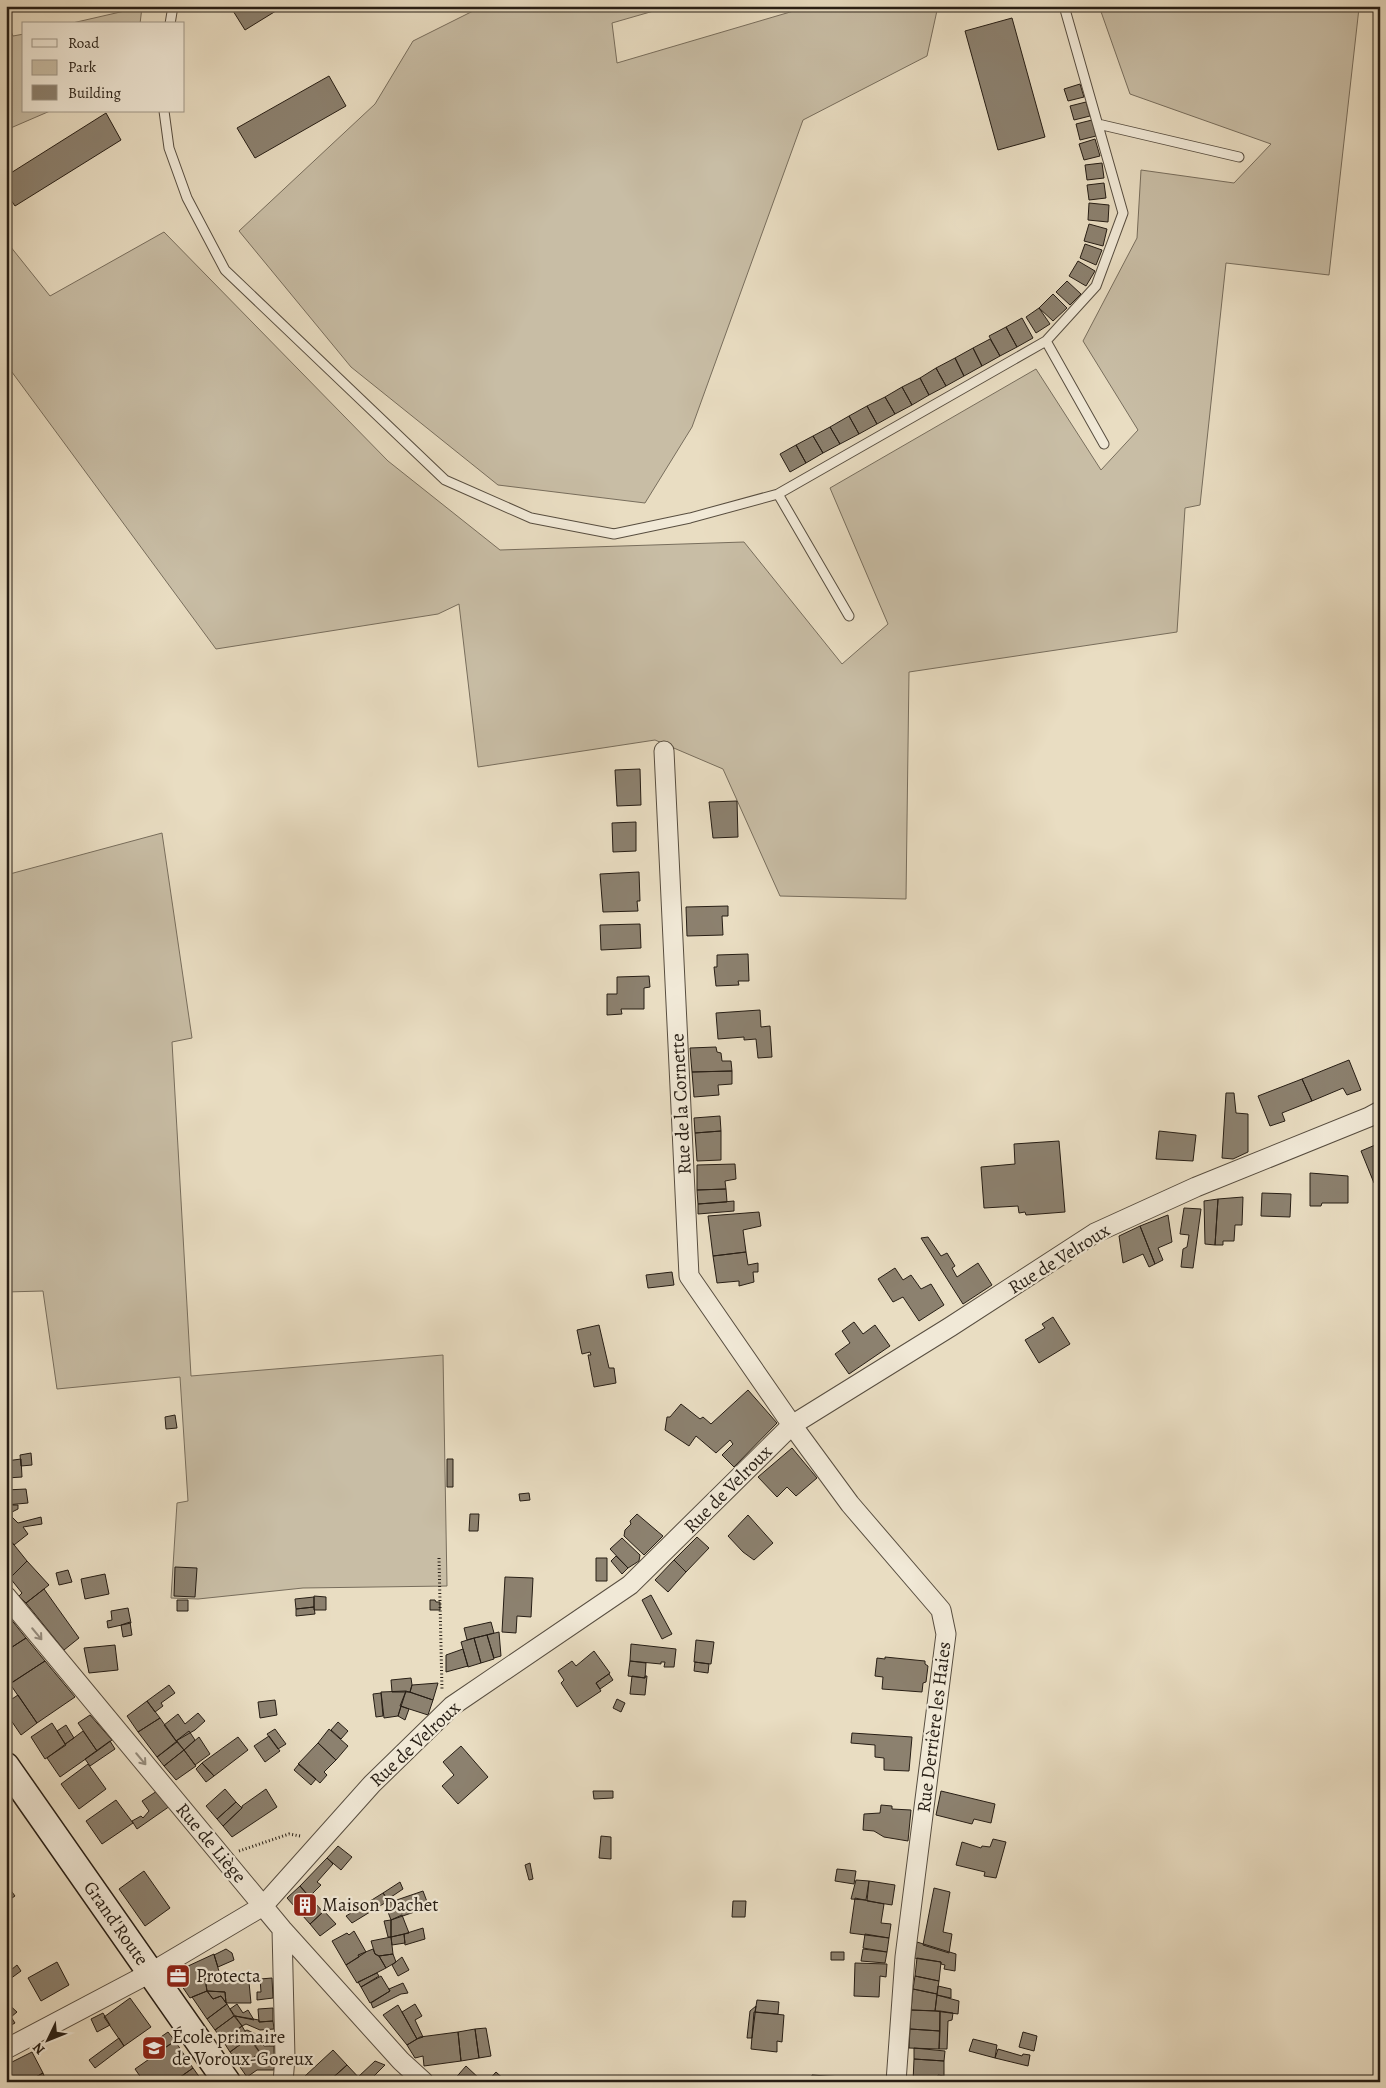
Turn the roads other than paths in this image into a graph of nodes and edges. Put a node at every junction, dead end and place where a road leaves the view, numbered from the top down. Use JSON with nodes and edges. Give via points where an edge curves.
{"nodes":[{"id":1,"x":173,"y":6,"type":"edge"},
{"id":2,"x":1064,"y":6,"type":"edge"},
{"id":3,"x":170,"y":22,"type":"edge"},
{"id":4,"x":164,"y":112,"type":"edge"},
{"id":5,"x":1098,"y":124,"type":"junction"},
{"id":6,"x":1239,"y":156,"type":"dead end"},
{"id":7,"x":1046,"y":341,"type":"junction"},
{"id":8,"x":1104,"y":444,"type":"dead end"},
{"id":9,"x":778,"y":494,"type":"junction"},
{"id":10,"x":849,"y":616,"type":"dead end"},
{"id":11,"x":664,"y":751,"type":"dead end"},
{"id":12,"x":1380,"y":1112,"type":"edge"},
{"id":13,"x":792,"y":1425,"type":"junction"},
{"id":14,"x":6,"y":1596,"type":"edge"},
{"id":15,"x":6,"y":1766,"type":"edge"},
{"id":16,"x":263,"y":1906,"type":"junction"},
{"id":17,"x":282,"y":1930,"type":"junction"},
{"id":18,"x":150,"y":1973,"type":"junction"},
{"id":19,"x":6,"y":2049,"type":"edge"},
{"id":20,"x":222,"y":2080,"type":"edge"},
{"id":21,"x":283,"y":2082,"type":"edge"},
{"id":22,"x":424,"y":2082,"type":"edge"},
{"id":23,"x":896,"y":2082,"type":"edge"}],
"edges":[{"from":1,"to":3,"type":"lane"},
{"from":2,"to":5,"type":"lane"},
{"from":4,"to":9,"type":"lane","via":[[169,148],[187,198],[225,270],[445,480],[531,518],[614,534]]},
{"from":5,"to":6,"type":"lane"},
{"from":5,"to":7,"type":"lane","via":[[1123,213],[1096,286]]},
{"from":7,"to":8,"type":"lane"},
{"from":7,"to":9,"type":"lane"},
{"from":9,"to":10,"type":"lane"},
{"from":11,"to":13,"type":"street","name":"Rue de la Cornette","via":[[689,1276]]},
{"from":12,"to":13,"type":"street","name":"Rue de Velroux","via":[[1196,1187],[1095,1233]]},
{"from":13,"to":16,"type":"street","name":"Rue de Velroux","via":[[630,1585],[460,1700],[442,1716],[372,1784]]},
{"from":13,"to":23,"type":"street","name":"Rue Derrière les Haies","via":[[850,1504],[941,1610],[946,1634],[905,1957]]},
{"from":14,"to":16,"type":"street","name":"Rue de Liège","one_way":true},
{"from":15,"to":18,"type":"main road","name":"Grand'Route"},
{"from":16,"to":17,"type":"street","name":"Rue de Liège"},
{"from":16,"to":18,"type":"street","name":"Rue de Velroux"},
{"from":17,"to":21,"type":"street"},
{"from":17,"to":22,"type":"street","name":"Rue de Liège"},
{"from":18,"to":19,"type":"street","name":"Rue de Velroux"},
{"from":18,"to":20,"type":"main road","name":"Grand'Route"}]}
